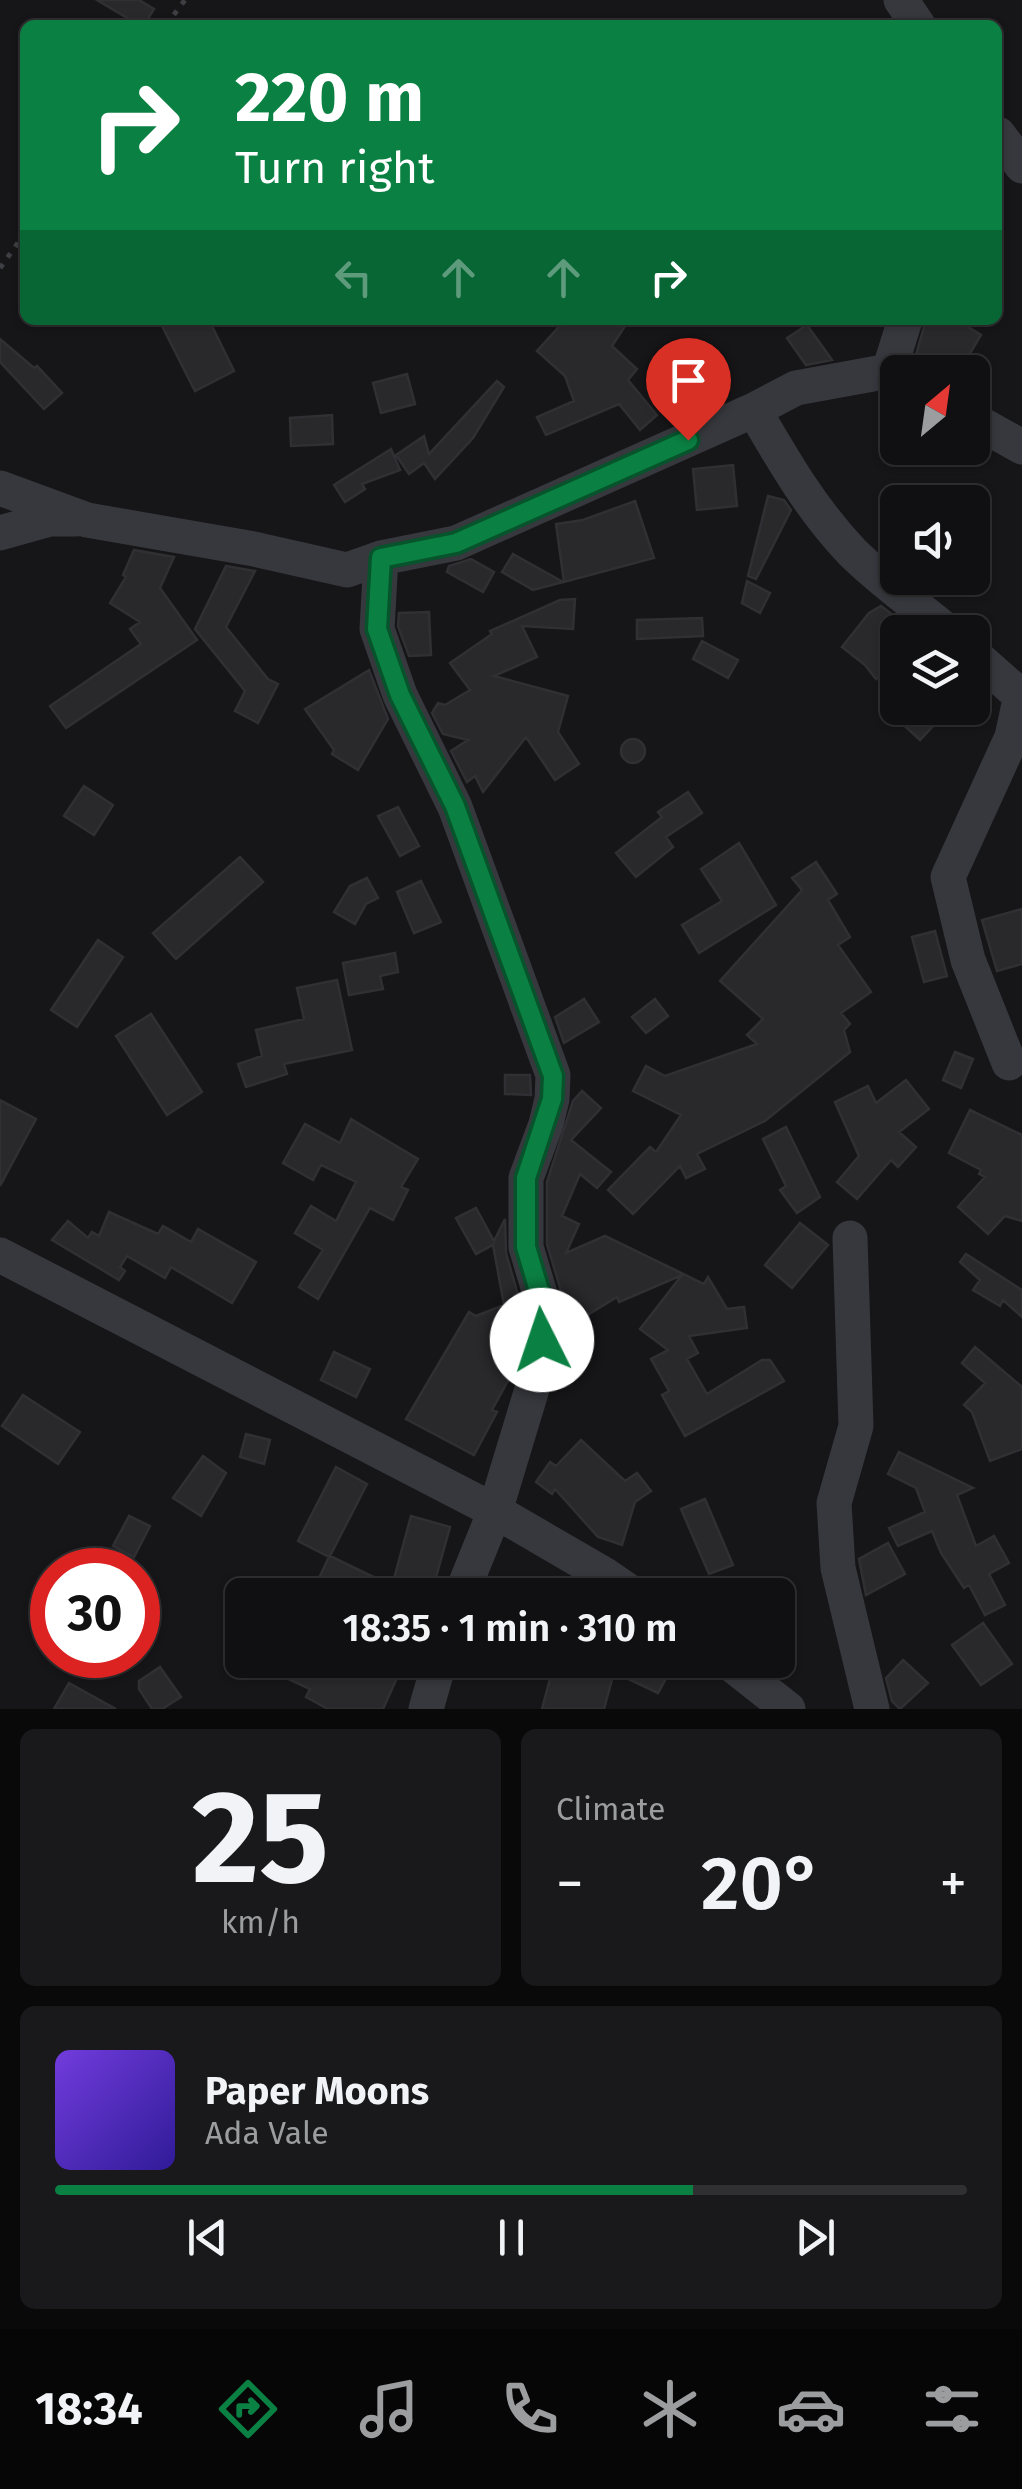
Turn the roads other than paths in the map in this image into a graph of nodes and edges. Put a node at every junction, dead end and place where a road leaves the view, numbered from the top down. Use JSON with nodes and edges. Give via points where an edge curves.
{"nodes":[{"id":1,"x":1002,"y":139,"type":"edge"},
{"id":2,"x":1022,"y":166,"type":"edge"},
{"id":3,"x":903,"y":325,"type":"edge"},
{"id":4,"x":897,"y":355,"type":"edge"},
{"id":5,"x":880,"y":375,"type":"edge"},
{"id":6,"x":754,"y":410,"type":"junction"},
{"id":7,"x":990,"y":428,"type":"edge"},
{"id":8,"x":1022,"y":447,"type":"edge"},
{"id":9,"x":0,"y":488,"type":"edge"},
{"id":10,"x":87,"y":520,"type":"junction"},
{"id":11,"x":0,"y":532,"type":"edge"},
{"id":12,"x":381,"y":558,"type":"junction"},
{"id":13,"x":928,"y":615,"type":"edge"},
{"id":14,"x":990,"y":669,"type":"edge"},
{"id":15,"x":1021,"y":696,"type":"edge"},
{"id":16,"x":1008,"y":1062,"type":"dead end"},
{"id":17,"x":850,"y":1238,"type":"dead end"},
{"id":18,"x":0,"y":1255,"type":"edge"},
{"id":19,"x":495,"y":1511,"type":"junction"},
{"id":20,"x":469,"y":1578,"type":"edge"},
{"id":21,"x":611,"y":1578,"type":"edge"},
{"id":22,"x":435,"y":1678,"type":"edge"},
{"id":23,"x":749,"y":1678,"type":"edge"},
{"id":24,"x":426,"y":1709,"type":"edge"},
{"id":25,"x":788,"y":1709,"type":"edge"},
{"id":26,"x":872,"y":1709,"type":"edge"}],
"edges":[{"from":1,"to":2,"type":"street"},
{"from":3,"to":4,"type":"street"},
{"from":5,"to":6,"type":"street","via":[[796,388]]},
{"from":6,"to":12,"type":"street","via":[[456,543]]},
{"from":6,"to":13,"type":"street","via":[[826,522]]},
{"from":7,"to":8,"type":"street"},
{"from":9,"to":10,"type":"street"},
{"from":10,"to":11,"type":"street","via":[[50,518]]},
{"from":10,"to":12,"type":"street","via":[[347,570]]},
{"from":12,"to":19,"type":"street","via":[[377,629],[400,695],[455,806],[553,1076],[526,1178],[526,1247],[546,1314],[539,1366]]},
{"from":14,"to":15,"type":"street"},
{"from":15,"to":16,"type":"street","via":[[1012,738],[948,876],[968,960]]},
{"from":17,"to":26,"type":"street","via":[[856,1426],[834,1503],[838,1568]]},
{"from":18,"to":19,"type":"street"},
{"from":19,"to":20,"type":"street"},
{"from":19,"to":21,"type":"street"},
{"from":22,"to":24,"type":"street"},
{"from":23,"to":25,"type":"street"}]}
